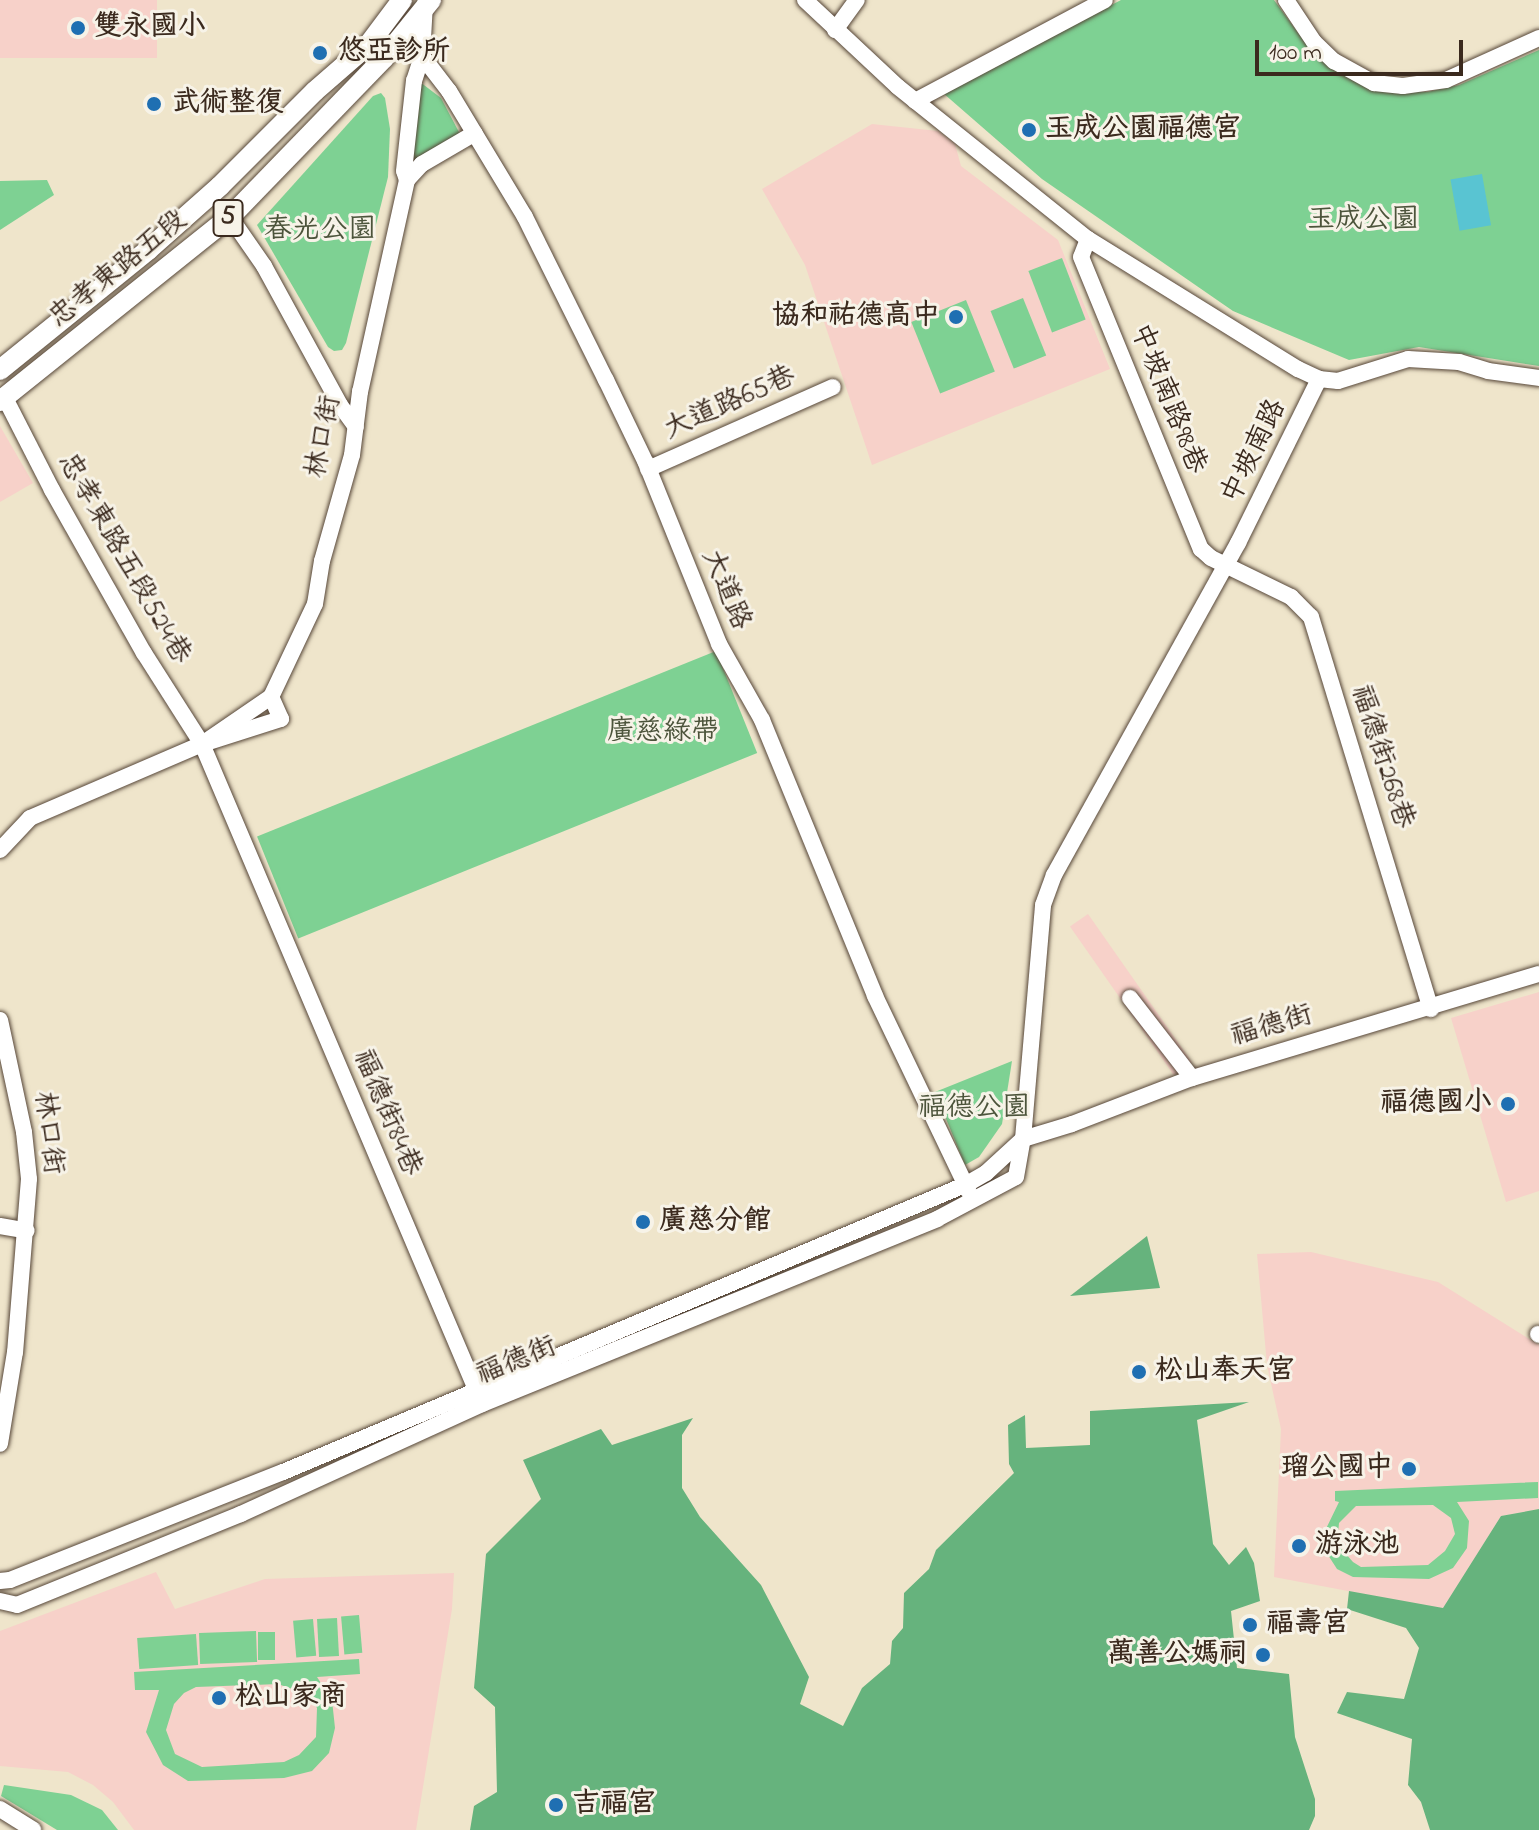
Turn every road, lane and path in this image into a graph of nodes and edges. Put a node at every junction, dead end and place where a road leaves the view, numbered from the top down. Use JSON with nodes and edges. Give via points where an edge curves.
{"nodes":[{"id":1,"x":402,"y":0,"type":"edge"},
{"id":2,"x":805,"y":0,"type":"edge"},
{"id":3,"x":857,"y":0,"type":"edge"},
{"id":4,"x":1105,"y":0,"type":"edge"},
{"id":5,"x":1286,"y":0,"type":"edge"},
{"id":6,"x":425,"y":3,"type":"edge"},
{"id":7,"x":835,"y":30,"type":"junction"},
{"id":8,"x":1539,"y":38,"type":"edge"},
{"id":9,"x":422,"y":56,"type":"junction"},
{"id":10,"x":915,"y":101,"type":"junction"},
{"id":11,"x":475,"y":133,"type":"junction"},
{"id":12,"x":407,"y":180,"type":"junction"},
{"id":13,"x":230,"y":217,"type":"junction"},
{"id":14,"x":1088,"y":239,"type":"junction"},
{"id":15,"x":0,"y":370,"type":"edge"},
{"id":16,"x":1539,"y":378,"type":"edge"},
{"id":17,"x":1319,"y":379,"type":"junction"},
{"id":18,"x":833,"y":387,"type":"dead end"},
{"id":19,"x":2,"y":395,"type":"edge"},
{"id":20,"x":356,"y":427,"type":"junction"},
{"id":21,"x":648,"y":469,"type":"junction"},
{"id":22,"x":1227,"y":566,"type":"junction"},
{"id":23,"x":271,"y":697,"type":"junction"},
{"id":24,"x":202,"y":744,"type":"junction"},
{"id":25,"x":243,"y":841,"type":"joint"},
{"id":26,"x":3,"y":842,"type":"edge"},
{"id":27,"x":1539,"y":974,"type":"edge"},
{"id":28,"x":1130,"y":998,"type":"dead end"},
{"id":29,"x":1431,"y":1009,"type":"junction"},
{"id":30,"x":0,"y":1020,"type":"edge"},
{"id":31,"x":1192,"y":1078,"type":"junction"},
{"id":32,"x":1023,"y":1139,"type":"junction"},
{"id":33,"x":970,"y":1192,"type":"junction"},
{"id":34,"x":0,"y":1226,"type":"edge"},
{"id":35,"x":27,"y":1231,"type":"junction"},
{"id":36,"x":479,"y":1397,"type":"junction"},
{"id":37,"x":0,"y":1444,"type":"edge"},
{"id":38,"x":0,"y":1581,"type":"edge"},
{"id":39,"x":0,"y":1601,"type":"edge"},
{"id":40,"x":0,"y":1809,"type":"edge"},
{"id":41,"x":33,"y":1830,"type":"edge"}],
"edges":[{"from":1,"to":15,"type":"main road","name":"忠孝東路五段","number":"5","via":[[369,44],[220,186]]},
{"from":2,"to":7,"type":"street","name":"中坡南路"},
{"from":3,"to":7,"type":"street"},
{"from":4,"to":10,"type":"street"},
{"from":5,"to":8,"type":"street","via":[[1334,61],[1374,83],[1403,86],[1446,80]]},
{"from":6,"to":9,"type":"street"},
{"from":6,"to":13,"type":"main road","name":"忠孝東路五段","number":"5","via":[[384,58]]},
{"from":7,"to":10,"type":"street","name":"中坡南路"},
{"from":9,"to":11,"type":"street","name":"大道路"},
{"from":9,"to":12,"type":"street","name":"林口街","via":[[414,81]]},
{"from":10,"to":14,"type":"street","name":"中坡南路"},
{"from":11,"to":12,"type":"street","via":[[422,164]]},
{"from":11,"to":21,"type":"street","name":"大道路","via":[[525,217]]},
{"from":12,"to":20,"type":"street","name":"林口街"},
{"from":13,"to":19,"type":"main road","name":"忠孝東路五段","number":"5"},
{"from":13,"to":20,"type":"street"},
{"from":14,"to":17,"type":"street","name":"中坡南路"},
{"from":14,"to":22,"type":"street","name":"中坡南路98巷","via":[[1081,257],[1201,549]]},
{"from":16,"to":17,"type":"street","via":[[1459,362],[1408,359],[1338,381]]},
{"from":17,"to":22,"type":"street","name":"中坡南路"},
{"from":18,"to":21,"type":"street","name":"大道路65巷"},
{"from":19,"to":24,"type":"street","name":"忠孝東路五段524巷","via":[[144,653]]},
{"from":20,"to":23,"type":"street","name":"林口街","via":[[315,604]]},
{"from":21,"to":33,"type":"street","name":"大道路","via":[[719,644],[762,720],[875,996]]},
{"from":22,"to":29,"type":"street","name":"福德街268巷","via":[[1291,597],[1311,617]]},
{"from":22,"to":32,"type":"street","name":"中坡南路","via":[[1054,875],[1043,905]]},
{"from":23,"to":24,"type":"street","name":"林口街"},
{"from":23,"to":24,"type":"street","name":"林口街","via":[[281,719]]},
{"from":24,"to":25,"type":"street","name":"忠孝東路五段524巷"},
{"from":24,"to":26,"type":"street","name":"林口街","via":[[30,818]]},
{"from":25,"to":36,"type":"street","name":"福德街84巷"},
{"from":27,"to":29,"type":"street","name":"福德街"},
{"from":28,"to":31,"type":"street"},
{"from":29,"to":31,"type":"street","name":"福德街"},
{"from":30,"to":35,"type":"street","name":"林口街","via":[[24,1132]]},
{"from":31,"to":32,"type":"street","name":"福德街"},
{"from":32,"to":33,"type":"street","name":"福德街"},
{"from":32,"to":33,"type":"street","name":"福德街","via":[[1016,1177]]},
{"from":33,"to":36,"type":"street","name":"福德街","via":[[850,1256]]},
{"from":34,"to":35,"type":"street"},
{"from":35,"to":37,"type":"street","name":"林口街"},
{"from":36,"to":38,"type":"street","name":"福德街"},
{"from":36,"to":39,"type":"street","name":"福德街","via":[[241,1514],[17,1605]]},
{"from":40,"to":41,"type":"street"}]}
